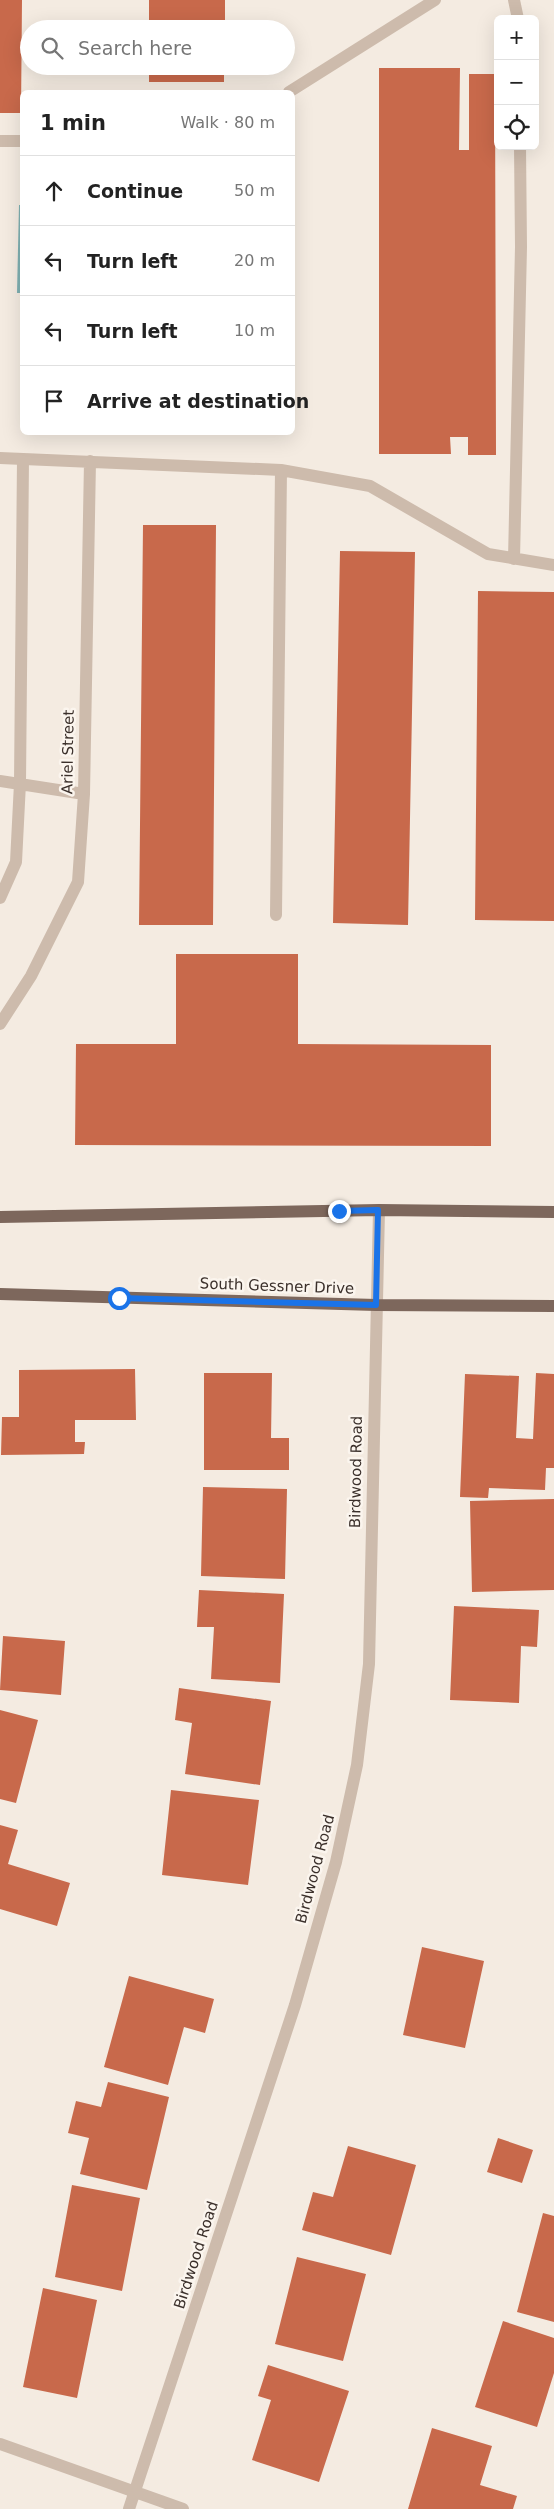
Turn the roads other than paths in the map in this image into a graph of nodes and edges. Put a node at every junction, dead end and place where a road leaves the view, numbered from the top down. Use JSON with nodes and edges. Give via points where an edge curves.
{"nodes":[{"id":1,"x":435,"y":0,"type":"edge"},
{"id":2,"x":514,"y":0,"type":"edge"},
{"id":3,"x":517,"y":15,"type":"edge"},
{"id":4,"x":292,"y":90,"type":"edge"},
{"id":5,"x":0,"y":141,"type":"edge"},
{"id":6,"x":20,"y":141,"type":"edge"},
{"id":7,"x":520,"y":150,"type":"edge"},
{"id":8,"x":0,"y":458,"type":"edge"},
{"id":9,"x":24,"y":459,"type":"junction"},
{"id":10,"x":90,"y":461,"type":"junction"},
{"id":11,"x":281,"y":470,"type":"junction"},
{"id":12,"x":514,"y":559,"type":"junction"},
{"id":13,"x":554,"y":565,"type":"edge"},
{"id":14,"x":0,"y":781,"type":"edge"},
{"id":15,"x":20,"y":783,"type":"junction"},
{"id":16,"x":84,"y":794,"type":"junction"},
{"id":17,"x":0,"y":898,"type":"edge"},
{"id":18,"x":276,"y":915,"type":"dead end"},
{"id":19,"x":0,"y":1024,"type":"edge"},
{"id":20,"x":378,"y":1210,"type":"junction"},
{"id":21,"x":554,"y":1212,"type":"edge"},
{"id":22,"x":0,"y":1217,"type":"edge"},
{"id":23,"x":0,"y":1294,"type":"edge"},
{"id":24,"x":376,"y":1305,"type":"junction"},
{"id":25,"x":554,"y":1306,"type":"edge"},
{"id":26,"x":0,"y":2444,"type":"edge"},
{"id":27,"x":135,"y":2494,"type":"junction"},
{"id":28,"x":129,"y":2509,"type":"edge"},
{"id":29,"x":183,"y":2509,"type":"edge"}],
"edges":[{"from":1,"to":4,"type":"street"},
{"from":2,"to":3,"type":"street"},
{"from":5,"to":6,"type":"street"},
{"from":7,"to":12,"type":"street"},
{"from":8,"to":9,"type":"street"},
{"from":9,"to":10,"type":"street"},
{"from":9,"to":15,"type":"street"},
{"from":10,"to":11,"type":"street"},
{"from":10,"to":16,"type":"street","name":"Ariel Street"},
{"from":11,"to":12,"type":"street","via":[[370,486],[488,554]]},
{"from":11,"to":18,"type":"street"},
{"from":12,"to":13,"type":"street"},
{"from":14,"to":15,"type":"street"},
{"from":15,"to":16,"type":"street"},
{"from":15,"to":17,"type":"street","via":[[16,862]]},
{"from":16,"to":19,"type":"street","name":"Ariel Street","via":[[78,882],[31,976]]},
{"from":20,"to":21,"type":"main road"},
{"from":20,"to":22,"type":"main road"},
{"from":20,"to":24,"type":"street","name":"Birdwood Road"},
{"from":23,"to":24,"type":"main road","name":"South Gessner Drive"},
{"from":24,"to":25,"type":"main road","name":"South Gessner Drive"},
{"from":24,"to":27,"type":"street","name":"Birdwood Road","via":[[369,1664],[357,1765],[336,1862],[295,2005]]},
{"from":26,"to":27,"type":"street"},
{"from":27,"to":28,"type":"street","name":"Birdwood Road"},
{"from":27,"to":29,"type":"street"}]}
